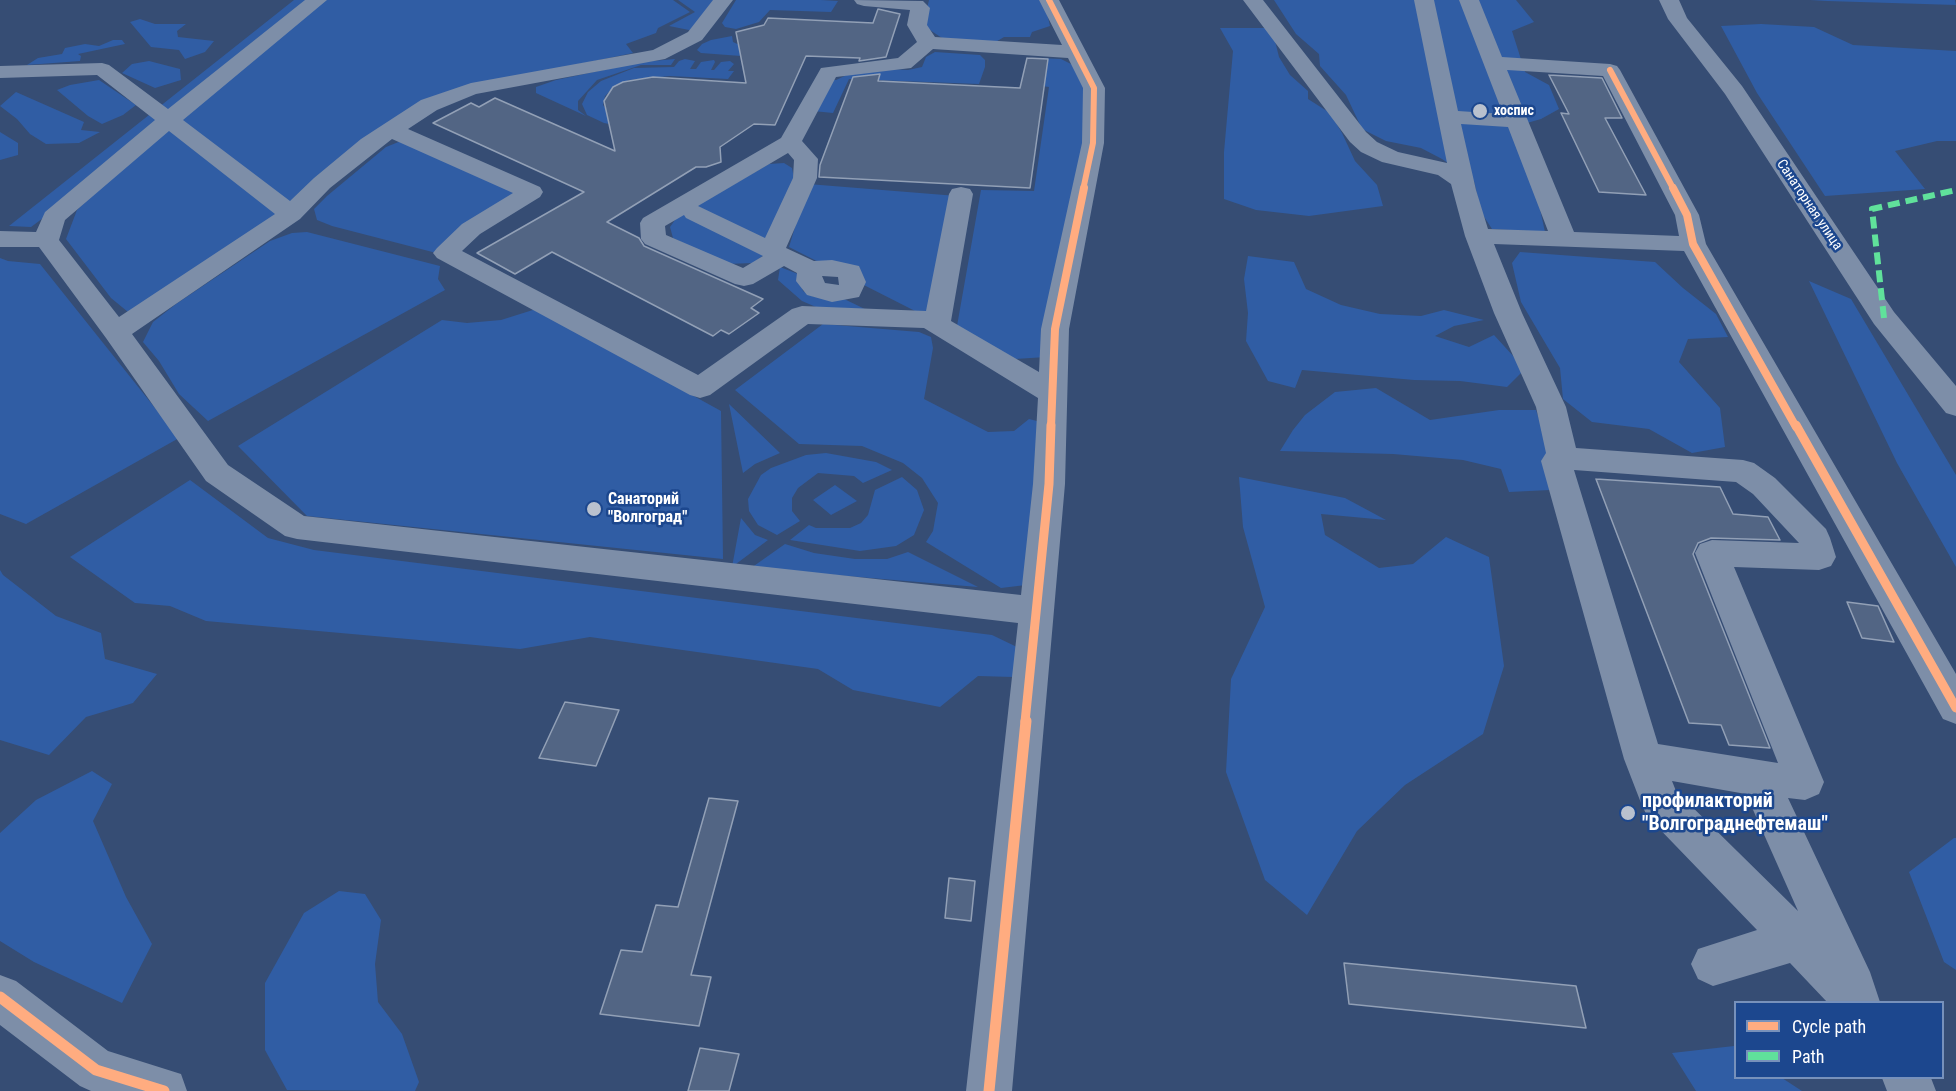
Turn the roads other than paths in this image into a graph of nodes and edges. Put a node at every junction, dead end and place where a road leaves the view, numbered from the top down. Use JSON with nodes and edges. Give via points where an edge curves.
{"nodes":[{"id":1,"x":317,"y":0,"type":"edge"},
{"id":2,"x":723,"y":0,"type":"edge"},
{"id":3,"x":864,"y":0,"type":"edge"},
{"id":4,"x":1049,"y":0,"type":"edge"},
{"id":5,"x":1253,"y":0,"type":"edge"},
{"id":6,"x":1424,"y":0,"type":"edge"},
{"id":7,"x":1469,"y":0,"type":"edge"},
{"id":8,"x":1670,"y":0,"type":"edge"},
{"id":9,"x":928,"y":43,"type":"junction"},
{"id":10,"x":1074,"y":52,"type":"junction"},
{"id":11,"x":1494,"y":63,"type":"junction"},
{"id":12,"x":0,"y":72,"type":"edge"},
{"id":13,"x":1448,"y":117,"type":"junction"},
{"id":14,"x":168,"y":120,"type":"junction"},
{"id":15,"x":1517,"y":121,"type":"junction"},
{"id":16,"x":391,"y":130,"type":"junction"},
{"id":17,"x":790,"y":142,"type":"junction"},
{"id":18,"x":1462,"y":181,"type":"junction"},
{"id":19,"x":961,"y":194,"type":"dead end"},
{"id":20,"x":694,"y":213,"type":"dead end"},
{"id":21,"x":291,"y":214,"type":"junction"},
{"id":22,"x":1478,"y":236,"type":"junction"},
{"id":23,"x":1563,"y":237,"type":"junction"},
{"id":24,"x":0,"y":239,"type":"edge"},
{"id":25,"x":46,"y":240,"type":"junction"},
{"id":26,"x":1693,"y":244,"type":"junction"},
{"id":27,"x":778,"y":254,"type":"junction"},
{"id":28,"x":922,"y":320,"type":"junction"},
{"id":29,"x":116,"y":332,"type":"junction"},
{"id":30,"x":1052,"y":393,"type":"junction"},
{"id":31,"x":1956,"y":406,"type":"edge"},
{"id":32,"x":1563,"y":458,"type":"junction"},
{"id":33,"x":1035,"y":611,"type":"junction"},
{"id":34,"x":1956,"y":708,"type":"edge"},
{"id":35,"x":1643,"y":759,"type":"junction"},
{"id":36,"x":1759,"y":779,"type":"junction"},
{"id":37,"x":1796,"y":940,"type":"junction"},
{"id":38,"x":1713,"y":964,"type":"dead end"},
{"id":39,"x":0,"y":998,"type":"edge"},
{"id":40,"x":1859,"y":1001,"type":"edge"},
{"id":41,"x":1860,"y":1001,"type":"edge"},
{"id":42,"x":164,"y":1091,"type":"edge"},
{"id":43,"x":989,"y":1091,"type":"edge"}],
"edges":[{"from":1,"to":14,"type":"street"},
{"from":2,"to":16,"type":"street","via":[[695,36],[658,55],[471,89],[429,105]]},
{"from":3,"to":9,"type":"street","via":[[916,5],[920,8],[917,25]]},
{"from":4,"to":10,"type":"street"},
{"from":5,"to":18,"type":"street","via":[[1369,147],[1390,157],[1446,170]]},
{"from":6,"to":13,"type":"street"},
{"from":7,"to":11,"type":"street"},
{"from":8,"to":31,"type":"street","name":"Санаторная улица","via":[[1678,19],[1734,91],[1884,318]]},
{"from":9,"to":10,"type":"street"},
{"from":9,"to":17,"type":"street","via":[[904,64],[828,72]]},
{"from":10,"to":30,"type":"street","via":[[1094,88],[1093,143],[1055,329]]},
{"from":11,"to":15,"type":"street"},
{"from":11,"to":26,"type":"street","via":[[1610,70],[1687,215]]},
{"from":12,"to":14,"type":"street","via":[[102,69]]},
{"from":13,"to":15,"type":"street"},
{"from":13,"to":18,"type":"street"},
{"from":14,"to":21,"type":"street"},
{"from":14,"to":25,"type":"street","via":[[54,217]]},
{"from":15,"to":23,"type":"street"},
{"from":16,"to":21,"type":"street","via":[[322,183]]},
{"from":16,"to":28,"type":"street","via":[[531,192],[471,229],[446,253],[700,388],[802,315]]},
{"from":17,"to":27,"type":"street","via":[[806,159],[805,178]]},
{"from":17,"to":27,"type":"street","via":[[652,223],[654,238],[744,278]]},
{"from":18,"to":22,"type":"street"},
{"from":19,"to":28,"type":"street","via":[[938,320]]},
{"from":20,"to":27,"type":"street"},
{"from":21,"to":29,"type":"street"},
{"from":22,"to":23,"type":"street"},
{"from":22,"to":32,"type":"street","via":[[1551,407]]},
{"from":23,"to":26,"type":"street"},
{"from":24,"to":25,"type":"street"},
{"from":25,"to":29,"type":"street"},
{"from":26,"to":34,"type":"street"},
{"from":27,"to":28,"type":"street","via":[[810,269],[850,272],[850,291]]},
{"from":28,"to":30,"type":"street"},
{"from":29,"to":33,"type":"street","via":[[217,473],[297,527]]},
{"from":30,"to":33,"type":"street","via":[[1048,484]]},
{"from":32,"to":35,"type":"street","via":[[1556,461]]},
{"from":32,"to":36,"type":"street","via":[[1743,471],[1764,486],[1814,538],[1819,557],[1712,553],[1805,782]]},
{"from":33,"to":43,"type":"street"},
{"from":35,"to":36,"type":"street"},
{"from":35,"to":37,"type":"street","via":[[1661,803]]},
{"from":36,"to":41,"type":"street"},
{"from":37,"to":38,"type":"street"},
{"from":37,"to":40,"type":"street"},
{"from":39,"to":42,"type":"street","via":[[96,1070]]}]}
